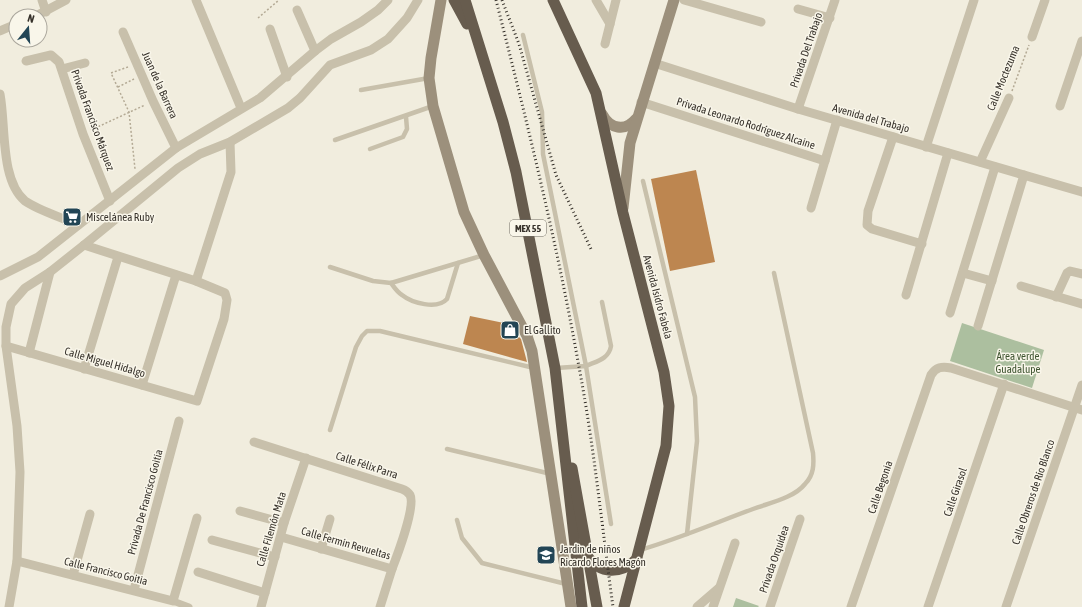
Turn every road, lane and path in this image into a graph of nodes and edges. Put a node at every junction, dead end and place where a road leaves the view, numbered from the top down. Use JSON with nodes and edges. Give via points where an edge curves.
{"nodes":[{"id":1,"x":66,"y":0,"type":"edge"},
{"id":2,"x":196,"y":0,"type":"edge"},
{"id":3,"x":279,"y":0,"type":"edge"},
{"id":4,"x":388,"y":0,"type":"edge"},
{"id":5,"x":418,"y":0,"type":"edge"},
{"id":6,"x":441,"y":0,"type":"edge"},
{"id":7,"x":454,"y":0,"type":"edge"},
{"id":8,"x":465,"y":0,"type":"edge"},
{"id":9,"x":553,"y":0,"type":"edge"},
{"id":10,"x":596,"y":0,"type":"edge"},
{"id":11,"x":616,"y":0,"type":"edge"},
{"id":12,"x":674,"y":0,"type":"edge"},
{"id":13,"x":684,"y":0,"type":"edge"},
{"id":14,"x":835,"y":0,"type":"edge"},
{"id":15,"x":974,"y":0,"type":"edge"},
{"id":16,"x":1045,"y":0,"type":"edge"},
{"id":17,"x":297,"y":10,"type":"dead end"},
{"id":18,"x":798,"y":10,"type":"dead end"},
{"id":19,"x":48,"y":11,"type":"edge"},
{"id":20,"x":258,"y":18,"type":"dead end"},
{"id":21,"x":830,"y":18,"type":"junction"},
{"id":22,"x":761,"y":22,"type":"dead end"},
{"id":23,"x":610,"y":24,"type":"junction"},
{"id":24,"x":270,"y":29,"type":"dead end"},
{"id":25,"x":123,"y":32,"type":"dead end"},
{"id":26,"x":523,"y":35,"type":"dead end"},
{"id":27,"x":1032,"y":37,"type":"joint"},
{"id":28,"x":476,"y":40,"type":"junction"},
{"id":29,"x":1082,"y":41,"type":"edge"},
{"id":30,"x":605,"y":44,"type":"dead end"},
{"id":31,"x":315,"y":51,"type":"junction"},
{"id":32,"x":26,"y":61,"type":"dead end"},
{"id":33,"x":84,"y":63,"type":"dead end"},
{"id":34,"x":137,"y":63,"type":"junction"},
{"id":35,"x":654,"y":63,"type":"junction"},
{"id":36,"x":62,"y":69,"type":"junction"},
{"id":37,"x":143,"y":74,"type":"junction"},
{"id":38,"x":287,"y":77,"type":"junction"},
{"id":39,"x":430,"y":78,"type":"junction"},
{"id":40,"x":118,"y":87,"type":"junction"},
{"id":41,"x":361,"y":90,"type":"dead end"},
{"id":42,"x":0,"y":94,"type":"edge"},
{"id":43,"x":1009,"y":98,"type":"joint"},
{"id":44,"x":153,"y":101,"type":"junction"},
{"id":45,"x":642,"y":102,"type":"junction"},
{"id":46,"x":433,"y":106,"type":"junction"},
{"id":47,"x":1060,"y":106,"type":"dead end"},
{"id":48,"x":241,"y":108,"type":"junction"},
{"id":49,"x":798,"y":109,"type":"junction"},
{"id":50,"x":129,"y":112,"type":"junction"},
{"id":51,"x":602,"y":114,"type":"junction"},
{"id":52,"x":406,"y":117,"type":"junction"},
{"id":53,"x":636,"y":119,"type":"junction"},
{"id":54,"x":837,"y":120,"type":"junction"},
{"id":55,"x":83,"y":134,"type":"junction"},
{"id":56,"x":893,"y":137,"type":"junction"},
{"id":57,"x":334,"y":140,"type":"dead end"},
{"id":58,"x":230,"y":142,"type":"junction"},
{"id":59,"x":926,"y":146,"type":"junction"},
{"id":60,"x":176,"y":148,"type":"junction"},
{"id":61,"x":370,"y":149,"type":"dead end"},
{"id":62,"x":2,"y":152,"type":"edge"},
{"id":63,"x":948,"y":153,"type":"junction"},
{"id":64,"x":825,"y":161,"type":"junction"},
{"id":65,"x":980,"y":162,"type":"junction"},
{"id":66,"x":995,"y":167,"type":"junction"},
{"id":67,"x":1024,"y":175,"type":"junction"},
{"id":68,"x":139,"y":178,"type":"junction"},
{"id":69,"x":643,"y":181,"type":"dead end"},
{"id":70,"x":1082,"y":192,"type":"edge"},
{"id":71,"x":110,"y":201,"type":"junction"},
{"id":72,"x":811,"y":208,"type":"dead end"},
{"id":73,"x":623,"y":213,"type":"junction"},
{"id":74,"x":78,"y":225,"type":"junction"},
{"id":75,"x":922,"y":244,"type":"junction"},
{"id":76,"x":84,"y":245,"type":"junction"},
{"id":77,"x":484,"y":255,"type":"junction"},
{"id":78,"x":118,"y":257,"type":"junction"},
{"id":79,"x":458,"y":263,"type":"junction"},
{"id":80,"x":330,"y":267,"type":"dead end"},
{"id":81,"x":50,"y":272,"type":"junction"},
{"id":82,"x":963,"y":272,"type":"junction"},
{"id":83,"x":774,"y":273,"type":"dead end"},
{"id":84,"x":1082,"y":274,"type":"edge"},
{"id":85,"x":176,"y":275,"type":"junction"},
{"id":86,"x":0,"y":276,"type":"edge"},
{"id":87,"x":196,"y":281,"type":"junction"},
{"id":88,"x":992,"y":281,"type":"junction"},
{"id":89,"x":391,"y":283,"type":"junction"},
{"id":90,"x":1021,"y":286,"type":"dead end"},
{"id":91,"x":906,"y":295,"type":"dead end"},
{"id":92,"x":1056,"y":297,"type":"junction"},
{"id":93,"x":602,"y":302,"type":"dead end"},
{"id":94,"x":1082,"y":304,"type":"edge"},
{"id":95,"x":950,"y":313,"type":"dead end"},
{"id":96,"x":978,"y":326,"type":"dead end"},
{"id":97,"x":6,"y":346,"type":"junction"},
{"id":98,"x":29,"y":353,"type":"junction"},
{"id":99,"x":586,"y":366,"type":"junction"},
{"id":100,"x":534,"y":368,"type":"junction"},
{"id":101,"x":555,"y":368,"type":"junction"},
{"id":102,"x":84,"y":369,"type":"junction"},
{"id":103,"x":1004,"y":384,"type":"junction"},
{"id":104,"x":142,"y":385,"type":"junction"},
{"id":105,"x":1082,"y":385,"type":"edge"},
{"id":106,"x":1078,"y":409,"type":"edge"},
{"id":107,"x":562,"y":420,"type":"junction"},
{"id":108,"x":180,"y":421,"type":"dead end"},
{"id":109,"x":330,"y":430,"type":"dead end"},
{"id":110,"x":254,"y":442,"type":"dead end"},
{"id":111,"x":447,"y":449,"type":"dead end"},
{"id":112,"x":306,"y":458,"type":"junction"},
{"id":113,"x":551,"y":474,"type":"junction"},
{"id":114,"x":240,"y":511,"type":"dead end"},
{"id":115,"x":90,"y":514,"type":"dead end"},
{"id":116,"x":197,"y":518,"type":"dead end"},
{"id":117,"x":330,"y":518,"type":"dead end"},
{"id":118,"x":800,"y":519,"type":"dead end"},
{"id":119,"x":457,"y":520,"type":"dead end"},
{"id":120,"x":284,"y":523,"type":"junction"},
{"id":121,"x":611,"y":524,"type":"dead end"},
{"id":122,"x":687,"y":534,"type":"junction"},
{"id":123,"x":280,"y":537,"type":"junction"},
{"id":124,"x":212,"y":540,"type":"dead end"},
{"id":125,"x":735,"y":543,"type":"dead end"},
{"id":126,"x":321,"y":549,"type":"junction"},
{"id":127,"x":638,"y":554,"type":"junction"},
{"id":128,"x":586,"y":556,"type":"junction"},
{"id":129,"x":396,"y":557,"type":"joint"},
{"id":130,"x":275,"y":558,"type":"junction"},
{"id":131,"x":17,"y":561,"type":"junction"},
{"id":132,"x":392,"y":569,"type":"junction"},
{"id":133,"x":198,"y":572,"type":"dead end"},
{"id":134,"x":73,"y":575,"type":"junction"},
{"id":135,"x":568,"y":584,"type":"junction"},
{"id":136,"x":720,"y":588,"type":"junction"},
{"id":137,"x":134,"y":590,"type":"junction"},
{"id":138,"x":265,"y":593,"type":"junction"},
{"id":139,"x":174,"y":602,"type":"junction"},
{"id":140,"x":9,"y":607,"type":"edge"},
{"id":141,"x":188,"y":607,"type":"edge"},
{"id":142,"x":261,"y":607,"type":"edge"},
{"id":143,"x":380,"y":607,"type":"edge"},
{"id":144,"x":571,"y":607,"type":"edge"},
{"id":145,"x":582,"y":607,"type":"edge"},
{"id":146,"x":597,"y":607,"type":"edge"},
{"id":147,"x":624,"y":607,"type":"edge"},
{"id":148,"x":697,"y":607,"type":"edge"},
{"id":149,"x":713,"y":607,"type":"edge"},
{"id":150,"x":770,"y":607,"type":"edge"},
{"id":151,"x":851,"y":607,"type":"edge"},
{"id":152,"x":928,"y":607,"type":"edge"},
{"id":153,"x":1006,"y":607,"type":"edge"}],
"edges":[{"from":1,"to":19,"type":"street"},
{"from":2,"to":48,"type":"street"},
{"from":3,"to":20,"type":"path"},
{"from":4,"to":31,"type":"street","via":[[367,18]]},
{"from":5,"to":58,"type":"street","via":[[407,18],[388,39],[371,50],[330,65],[288,108]]},
{"from":6,"to":39,"type":"main road"},
{"from":7,"to":28,"type":"highway"},
{"from":8,"to":28,"type":"highway","number":"MEX 55"},
{"from":9,"to":51,"type":"highway","name":"Avenida Isidro Fabela","via":[[592,83]]},
{"from":10,"to":23,"type":"street"},
{"from":11,"to":23,"type":"street"},
{"from":12,"to":35,"type":"main road"},
{"from":13,"to":22,"type":"street"},
{"from":14,"to":21,"type":"street","name":"Privada Del Trabajo"},
{"from":15,"to":59,"type":"street"},
{"from":16,"to":27,"type":"street","name":"Calle Moctezuma"},
{"from":17,"to":31,"type":"street"},
{"from":18,"to":21,"type":"street"},
{"from":21,"to":49,"type":"street","name":"Privada Del Trabajo"},
{"from":23,"to":30,"type":"street"},
{"from":24,"to":38,"type":"street"},
{"from":25,"to":34,"type":"street","name":"Juan de la Barrera"},
{"from":26,"to":99,"type":"lane","via":[[542,112],[543,154]]},
{"from":27,"to":43,"type":"path","name":"Calle Moctezuma"},
{"from":28,"to":101,"type":"highway","number":"MEX 55","via":[[503,122],[516,172]]},
{"from":29,"to":47,"type":"street"},
{"from":31,"to":38,"type":"street"},
{"from":32,"to":36,"type":"street","name":"Privada Francisco Márquez","via":[[51,55],[56,57]]},
{"from":33,"to":36,"type":"street"},
{"from":34,"to":37,"type":"street","name":"Juan de la Barrera"},
{"from":34,"to":40,"type":"path","via":[[111,73]]},
{"from":35,"to":45,"type":"main road"},
{"from":35,"to":49,"type":"street","name":"Avenida del Trabajo"},
{"from":36,"to":55,"type":"street","name":"Privada Francisco Márquez"},
{"from":37,"to":40,"type":"path"},
{"from":37,"to":44,"type":"street","name":"Juan de la Barrera"},
{"from":38,"to":48,"type":"street","via":[[260,98]]},
{"from":39,"to":41,"type":"lane"},
{"from":39,"to":46,"type":"main road"},
{"from":40,"to":50,"type":"path"},
{"from":42,"to":62,"type":"street"},
{"from":43,"to":65,"type":"street","name":"Calle Moctezuma"},
{"from":44,"to":50,"type":"path"},
{"from":44,"to":60,"type":"street","name":"Juan de la Barrera"},
{"from":45,"to":53,"type":"main road"},
{"from":45,"to":64,"type":"street","name":"Privada Leonardo Rodríguez Alcaine"},
{"from":46,"to":52,"type":"lane"},
{"from":46,"to":77,"type":"main road","via":[[464,212]]},
{"from":48,"to":60,"type":"street"},
{"from":49,"to":54,"type":"street","name":"Avenida del Trabajo"},
{"from":50,"to":55,"type":"path"},
{"from":50,"to":68,"type":"path","via":[[133,166]]},
{"from":51,"to":53,"type":"main road","via":[[608,123],[615,127],[625,127]]},
{"from":51,"to":73,"type":"highway","name":"Avenida Isidro Fabela"},
{"from":52,"to":57,"type":"lane"},
{"from":52,"to":61,"type":"lane","via":[[408,129],[403,137]]},
{"from":53,"to":73,"type":"main road","via":[[627,162]]},
{"from":54,"to":56,"type":"street","name":"Avenida del Trabajo"},
{"from":54,"to":64,"type":"street","name":"Privada Leonardo Rodríguez Alcaine"},
{"from":55,"to":71,"type":"street","name":"Privada Francisco Márquez"},
{"from":56,"to":59,"type":"street","name":"Avenida del Trabajo"},
{"from":56,"to":75,"type":"street","via":[[868,211],[867,225],[872,229]]},
{"from":58,"to":76,"type":"street","via":[[200,154],[178,168]]},
{"from":58,"to":87,"type":"street","via":[[231,172]]},
{"from":59,"to":63,"type":"street","name":"Avenida del Trabajo"},
{"from":60,"to":68,"type":"street"},
{"from":62,"to":74,"type":"street","via":[[10,185],[16,193],[25,201]]},
{"from":63,"to":65,"type":"street","name":"Avenida del Trabajo"},
{"from":63,"to":75,"type":"street"},
{"from":64,"to":72,"type":"street"},
{"from":65,"to":66,"type":"street","name":"Avenida del Trabajo"},
{"from":66,"to":67,"type":"street","name":"Avenida del Trabajo"},
{"from":66,"to":82,"type":"street"},
{"from":67,"to":70,"type":"street","name":"Avenida del Trabajo"},
{"from":67,"to":88,"type":"street"},
{"from":68,"to":71,"type":"street"},
{"from":69,"to":122,"type":"lane","via":[[696,397],[697,441]]},
{"from":71,"to":74,"type":"street"},
{"from":73,"to":127,"type":"highway","name":"Avenida Isidro Fabela","via":[[664,372],[669,406],[666,446]]},
{"from":74,"to":86,"type":"street","via":[[38,257]]},
{"from":75,"to":91,"type":"street"},
{"from":76,"to":78,"type":"street"},
{"from":76,"to":81,"type":"street"},
{"from":77,"to":79,"type":"lane"},
{"from":77,"to":100,"type":"main road","via":[[527,336]]},
{"from":78,"to":85,"type":"street"},
{"from":78,"to":102,"type":"street"},
{"from":79,"to":89,"type":"lane"},
{"from":79,"to":89,"type":"lane","via":[[444,303],[437,305],[418,302],[403,296]]},
{"from":80,"to":89,"type":"lane","via":[[373,281]]},
{"from":81,"to":97,"type":"street","via":[[25,288],[11,304],[6,327]]},
{"from":81,"to":98,"type":"street"},
{"from":82,"to":88,"type":"street"},
{"from":82,"to":95,"type":"street"},
{"from":83,"to":122,"type":"lane","via":[[814,452],[811,476],[805,485],[788,496]]},
{"from":84,"to":92,"type":"street","via":[[1070,271],[1067,273]]},
{"from":85,"to":87,"type":"street"},
{"from":85,"to":104,"type":"street"},
{"from":87,"to":104,"type":"street","name":"Calle Miguel Hidalgo","via":[[219,290],[225,294],[227,300],[224,319],[197,401]]},
{"from":88,"to":96,"type":"street"},
{"from":90,"to":92,"type":"street"},
{"from":92,"to":94,"type":"street"},
{"from":93,"to":99,"type":"lane","via":[[610,352],[607,357]]},
{"from":97,"to":98,"type":"street","name":"Calle Miguel Hidalgo"},
{"from":97,"to":131,"type":"street","via":[[19,448]]},
{"from":98,"to":102,"type":"street","name":"Calle Miguel Hidalgo"},
{"from":99,"to":101,"type":"lane"},
{"from":99,"to":121,"type":"lane"},
{"from":100,"to":109,"type":"lane","via":[[380,331],[367,331],[356,347]]},
{"from":100,"to":113,"type":"main road"},
{"from":101,"to":107,"type":"highway","number":"MEX 55"},
{"from":102,"to":104,"type":"street","name":"Calle Miguel Hidalgo"},
{"from":103,"to":106,"type":"street"},
{"from":103,"to":151,"type":"street","name":"Calle Begonia","via":[[946,367],[939,367],[931,375]]},
{"from":103,"to":152,"type":"street","name":"Calle Girasol"},
{"from":105,"to":106,"type":"street","name":"Calle Obreros de Río Blanco"},
{"from":106,"to":153,"type":"street","name":"Calle Obreros de Río Blanco"},
{"from":107,"to":128,"type":"highway"},
{"from":107,"to":145,"type":"highway","number":"MEX 55","via":[[566,478]]},
{"from":108,"to":137,"type":"street","name":"Privada De Francisco Goitia"},
{"from":110,"to":112,"type":"street","name":"Calle Félix Parra"},
{"from":111,"to":113,"type":"lane"},
{"from":112,"to":120,"type":"street","name":"Calle Filemón Mata"},
{"from":112,"to":129,"type":"street","name":"Calle Félix Parra","via":[[402,489],[410,495],[410,509]]},
{"from":113,"to":135,"type":"main road"},
{"from":114,"to":120,"type":"street"},
{"from":115,"to":134,"type":"street"},
{"from":116,"to":139,"type":"street"},
{"from":117,"to":126,"type":"street"},
{"from":118,"to":150,"type":"street","name":"Privada Orquídea"},
{"from":119,"to":135,"type":"lane","via":[[462,538],[482,563]]},
{"from":120,"to":123,"type":"street","name":"Calle Filemón Mata"},
{"from":122,"to":127,"type":"lane"},
{"from":123,"to":126,"type":"street","name":"Calle Fermín Revueltas"},
{"from":123,"to":130,"type":"street","name":"Calle Filemón Mata"},
{"from":124,"to":130,"type":"street"},
{"from":125,"to":136,"type":"street"},
{"from":126,"to":132,"type":"street","name":"Calle Fermín Revueltas"},
{"from":127,"to":128,"type":"highway","via":[[625,568],[613,570],[595,566]]},
{"from":127,"to":147,"type":"highway","name":"Avenida Isidro Fabela"},
{"from":128,"to":146,"type":"highway"},
{"from":129,"to":132,"type":"street","name":"Calle Fermín Revueltas"},
{"from":130,"to":138,"type":"street","name":"Calle Filemón Mata"},
{"from":131,"to":134,"type":"street","name":"Calle Francisco Goitia"},
{"from":131,"to":140,"type":"street"},
{"from":132,"to":143,"type":"street"},
{"from":133,"to":138,"type":"street"},
{"from":134,"to":137,"type":"street","name":"Calle Francisco Goitia"},
{"from":135,"to":144,"type":"main road"},
{"from":136,"to":148,"type":"street"},
{"from":136,"to":149,"type":"street"},
{"from":137,"to":139,"type":"street","name":"Calle Francisco Goitia"},
{"from":138,"to":142,"type":"street","name":"Calle Filemón Mata"},
{"from":139,"to":141,"type":"street","name":"Calle Francisco Goitia"}]}
